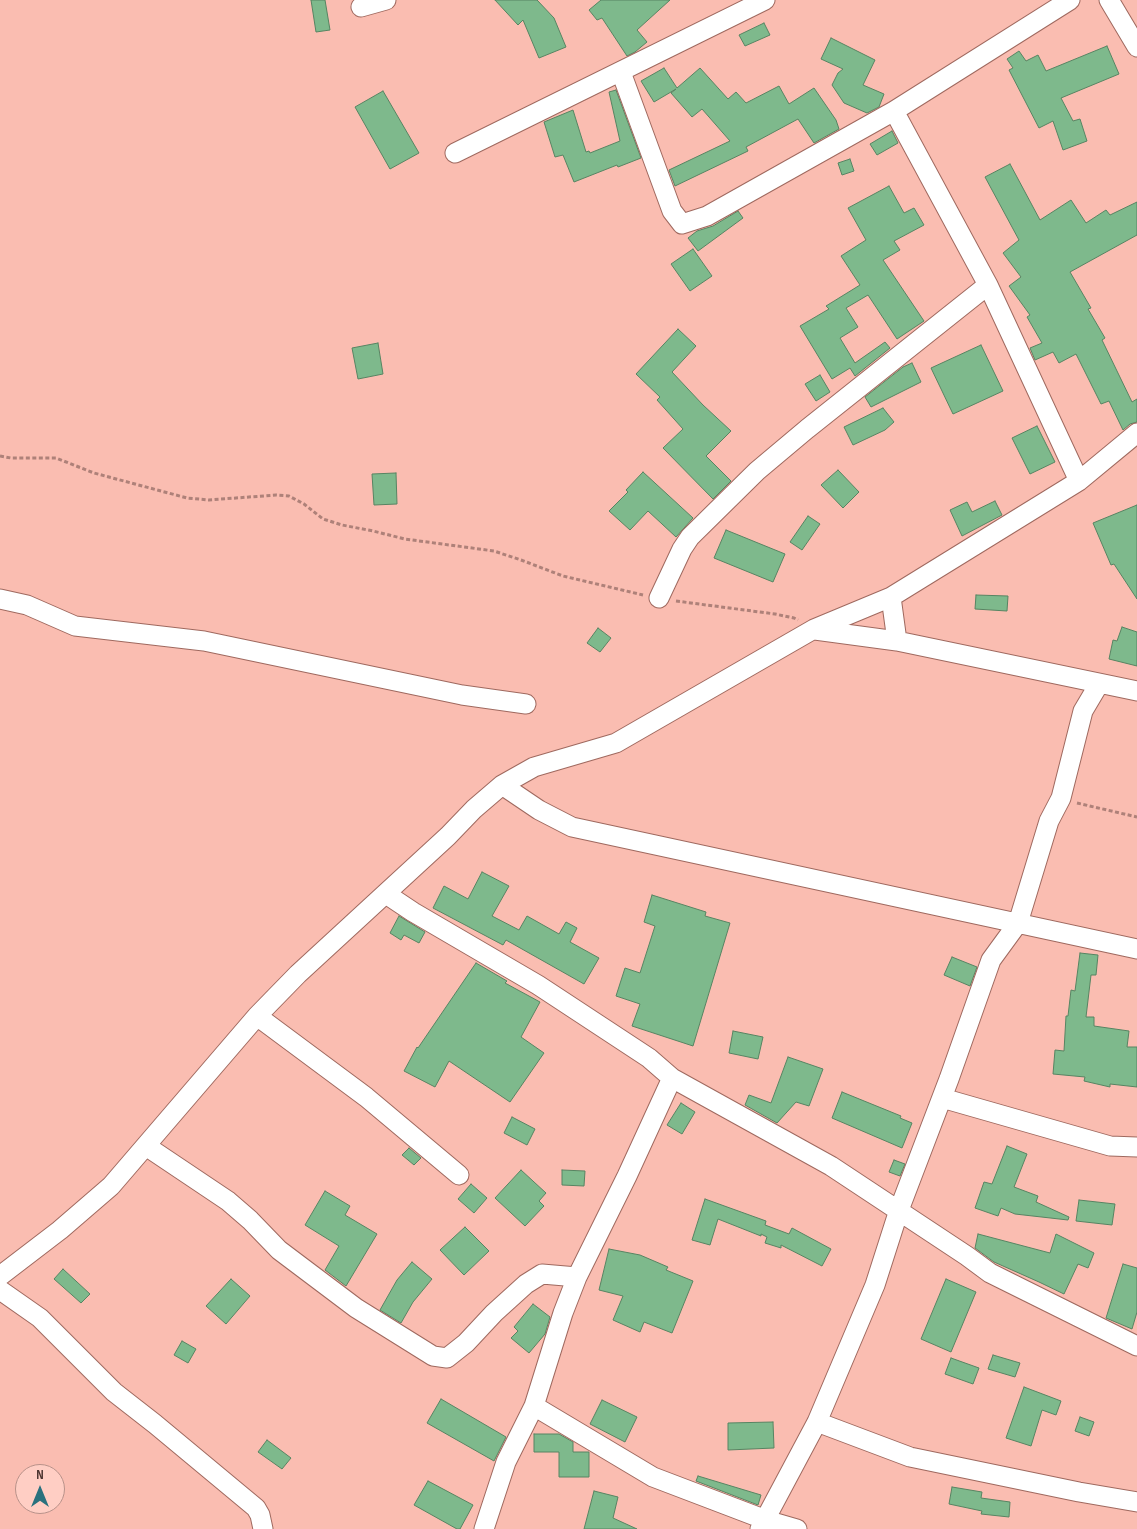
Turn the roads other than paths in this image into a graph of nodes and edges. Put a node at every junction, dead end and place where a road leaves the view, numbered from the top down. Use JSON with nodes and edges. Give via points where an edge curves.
{"nodes":[{"id":1,"x":386,"y":0,"type":"edge"},
{"id":2,"x":765,"y":0,"type":"edge"},
{"id":3,"x":1070,"y":0,"type":"edge"},
{"id":4,"x":1110,"y":0,"type":"edge"},
{"id":5,"x":361,"y":7,"type":"dead end"},
{"id":6,"x":1137,"y":46,"type":"edge"},
{"id":7,"x":621,"y":72,"type":"junction"},
{"id":8,"x":894,"y":111,"type":"junction"},
{"id":9,"x":455,"y":153,"type":"dead end"},
{"id":10,"x":988,"y":285,"type":"junction"},
{"id":11,"x":1134,"y":440,"type":"edge"},
{"id":12,"x":1079,"y":480,"type":"junction"},
{"id":13,"x":891,"y":597,"type":"junction"},
{"id":14,"x":659,"y":598,"type":"road end"},
{"id":15,"x":0,"y":599,"type":"edge"},
{"id":16,"x":814,"y":629,"type":"junction"},
{"id":17,"x":897,"y":641,"type":"junction"},
{"id":18,"x":1099,"y":684,"type":"junction"},
{"id":19,"x":1137,"y":691,"type":"edge"},
{"id":20,"x":526,"y":704,"type":"dead end"},
{"id":21,"x":502,"y":785,"type":"junction"},
{"id":22,"x":386,"y":894,"type":"junction"},
{"id":23,"x":1018,"y":923,"type":"junction"},
{"id":24,"x":1137,"y":949,"type":"edge"},
{"id":25,"x":257,"y":1016,"type":"junction"},
{"id":26,"x":672,"y":1078,"type":"junction"},
{"id":27,"x":942,"y":1098,"type":"junction"},
{"id":28,"x":146,"y":1146,"type":"junction"},
{"id":29,"x":1137,"y":1147,"type":"edge"},
{"id":30,"x":459,"y":1175,"type":"dead end"},
{"id":31,"x":899,"y":1210,"type":"junction"},
{"id":32,"x":0,"y":1276,"type":"edge"},
{"id":33,"x":577,"y":1278,"type":"junction"},
{"id":34,"x":0,"y":1290,"type":"edge"},
{"id":35,"x":1137,"y":1346,"type":"edge"},
{"id":36,"x":534,"y":1406,"type":"junction"},
{"id":37,"x":817,"y":1422,"type":"junction"},
{"id":38,"x":1137,"y":1502,"type":"edge"},
{"id":39,"x":763,"y":1524,"type":"edge"},
{"id":40,"x":264,"y":1529,"type":"edge"},
{"id":41,"x":484,"y":1529,"type":"edge"},
{"id":42,"x":797,"y":1529,"type":"edge"}],
"edges":[{"from":1,"to":5,"type":"street"},
{"from":2,"to":7,"type":"street"},
{"from":3,"to":8,"type":"street"},
{"from":4,"to":6,"type":"street"},
{"from":7,"to":8,"type":"street","via":[[672,211],[682,224],[707,216]]},
{"from":7,"to":9,"type":"street"},
{"from":8,"to":10,"type":"street"},
{"from":10,"to":12,"type":"street"},
{"from":10,"to":14,"type":"street","via":[[757,471],[690,537]]},
{"from":11,"to":12,"type":"street"},
{"from":12,"to":13,"type":"street"},
{"from":13,"to":16,"type":"street"},
{"from":13,"to":17,"type":"street"},
{"from":15,"to":20,"type":"street","via":[[27,605],[76,626],[204,641],[462,695]]},
{"from":16,"to":17,"type":"street"},
{"from":16,"to":21,"type":"street","via":[[616,743],[534,767]]},
{"from":17,"to":18,"type":"street"},
{"from":18,"to":19,"type":"street"},
{"from":18,"to":23,"type":"street","via":[[1083,711],[1061,798],[1049,821]]},
{"from":21,"to":22,"type":"street"},
{"from":21,"to":23,"type":"street","via":[[572,827]]},
{"from":22,"to":25,"type":"street"},
{"from":22,"to":26,"type":"street","via":[[538,986],[649,1058]]},
{"from":23,"to":24,"type":"street"},
{"from":23,"to":27,"type":"street","via":[[991,960]]},
{"from":25,"to":28,"type":"street"},
{"from":25,"to":30,"type":"street","via":[[366,1097]]},
{"from":26,"to":31,"type":"street","via":[[831,1166]]},
{"from":26,"to":33,"type":"street"},
{"from":27,"to":29,"type":"street","via":[[1110,1146]]},
{"from":27,"to":31,"type":"street"},
{"from":28,"to":32,"type":"street","via":[[111,1186]]},
{"from":28,"to":33,"type":"street","via":[[228,1201],[279,1250],[356,1308],[433,1356],[447,1358],[526,1284],[542,1274]]},
{"from":31,"to":35,"type":"street","via":[[990,1273]]},
{"from":31,"to":37,"type":"street","via":[[875,1285]]},
{"from":33,"to":36,"type":"street"},
{"from":34,"to":40,"type":"street","via":[[40,1318],[114,1392],[256,1508]]},
{"from":36,"to":39,"type":"street","via":[[653,1477]]},
{"from":36,"to":41,"type":"street","via":[[506,1462]]},
{"from":37,"to":38,"type":"street","via":[[910,1458]]},
{"from":37,"to":39,"type":"street"},
{"from":39,"to":42,"type":"street"}]}
